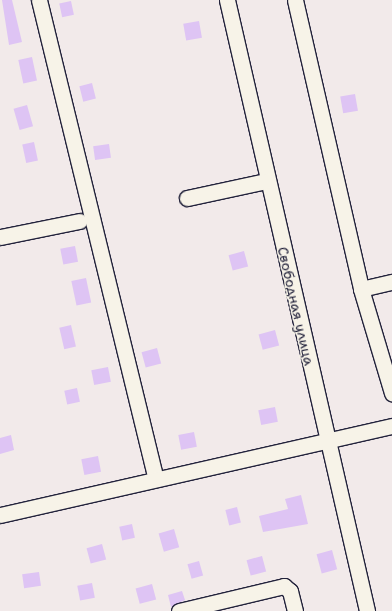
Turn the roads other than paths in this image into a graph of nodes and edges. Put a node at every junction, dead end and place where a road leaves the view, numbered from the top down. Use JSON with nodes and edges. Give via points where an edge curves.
{"nodes":[{"id":1,"x":39,"y":0,"type":"edge"},
{"id":2,"x":227,"y":0,"type":"edge"},
{"id":3,"x":295,"y":0,"type":"edge"},
{"id":4,"x":266,"y":181,"type":"junction"},
{"id":5,"x":187,"y":198,"type":"dead end"},
{"id":6,"x":79,"y":221,"type":"dead end"},
{"id":7,"x":0,"y":237,"type":"edge"},
{"id":8,"x":392,"y":282,"type":"edge"},
{"id":9,"x":361,"y":289,"type":"junction"},
{"id":10,"x":392,"y":393,"type":"edge"},
{"id":11,"x":392,"y":426,"type":"edge"},
{"id":12,"x":327,"y":440,"type":"junction"},
{"id":13,"x":156,"y":479,"type":"junction"},
{"id":14,"x":0,"y":515,"type":"edge"},
{"id":15,"x":179,"y":611,"type":"edge"},
{"id":16,"x":295,"y":611,"type":"edge"},
{"id":17,"x":367,"y":611,"type":"edge"}],
"edges":[{"from":1,"to":13,"type":"street"},
{"from":2,"to":4,"type":"street","name":"Свободная улица"},
{"from":3,"to":9,"type":"street"},
{"from":4,"to":5,"type":"street"},
{"from":4,"to":12,"type":"street","name":"Свободная улица"},
{"from":6,"to":7,"type":"street"},
{"from":8,"to":9,"type":"street"},
{"from":9,"to":10,"type":"street"},
{"from":11,"to":12,"type":"street"},
{"from":12,"to":13,"type":"street"},
{"from":12,"to":17,"type":"street","name":"Свободная улица"},
{"from":13,"to":14,"type":"street"},
{"from":15,"to":16,"type":"street","via":[[284,586],[290,591]]}]}
